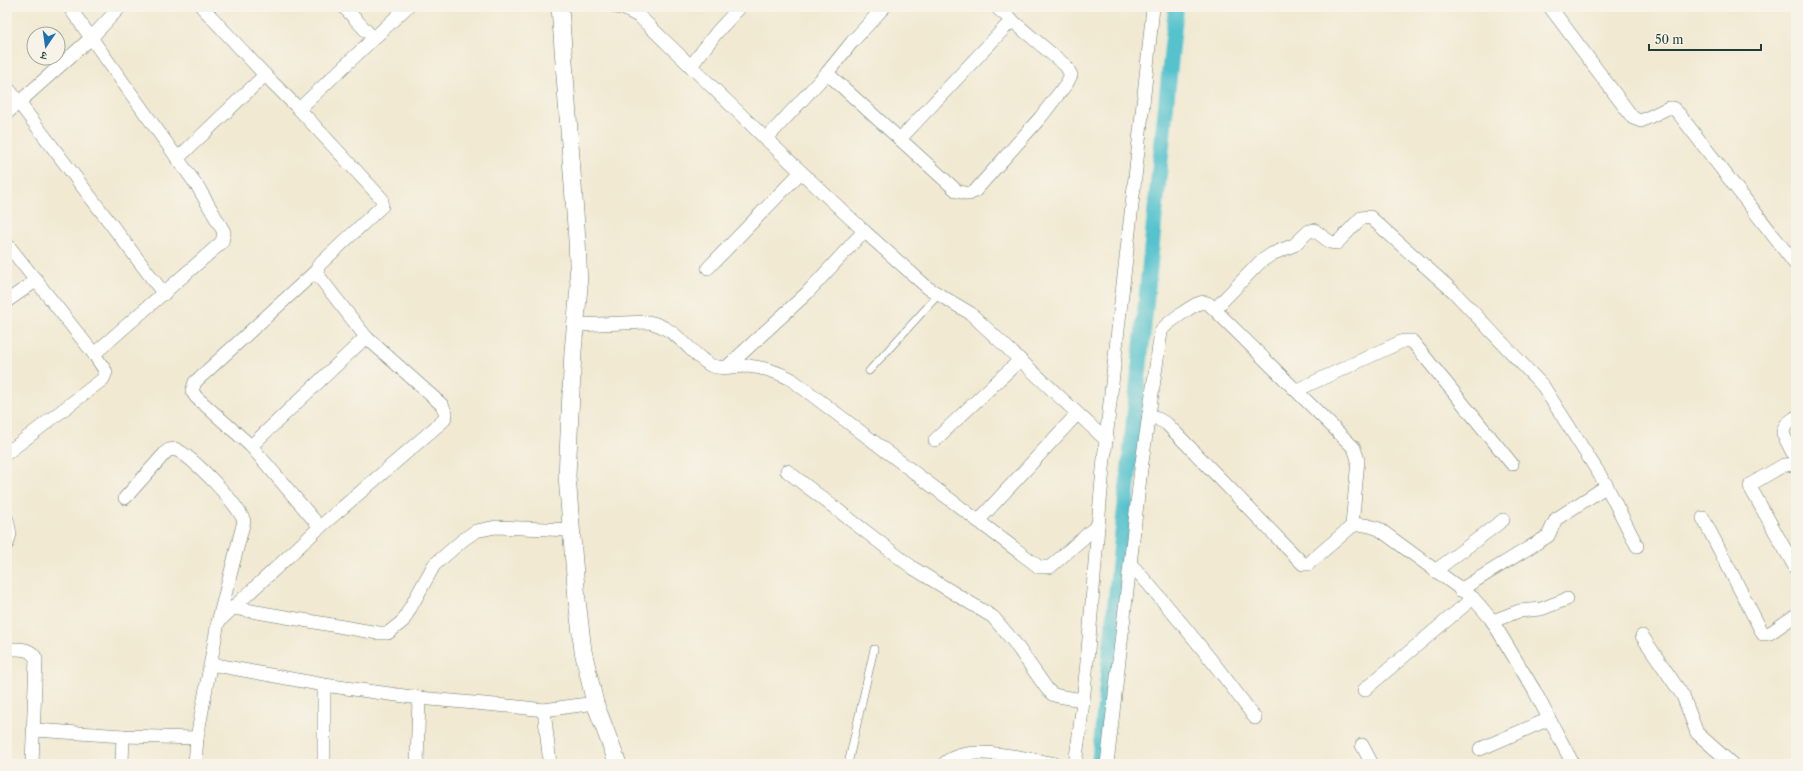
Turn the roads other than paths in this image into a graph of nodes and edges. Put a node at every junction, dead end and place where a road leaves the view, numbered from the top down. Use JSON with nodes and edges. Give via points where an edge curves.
{"nodes":[{"id":1,"x":69,"y":7,"type":"edge"},
{"id":2,"x":120,"y":7,"type":"edge"},
{"id":3,"x":202,"y":7,"type":"edge"},
{"id":4,"x":344,"y":7,"type":"edge"},
{"id":5,"x":407,"y":7,"type":"edge"},
{"id":6,"x":560,"y":7,"type":"edge"},
{"id":7,"x":616,"y":7,"type":"edge"},
{"id":8,"x":740,"y":7,"type":"edge"},
{"id":9,"x":884,"y":7,"type":"edge"},
{"id":10,"x":996,"y":7,"type":"edge"},
{"id":11,"x":1153,"y":7,"type":"edge"},
{"id":12,"x":1550,"y":7,"type":"edge"},
{"id":13,"x":1012,"y":20,"type":"junction"},
{"id":14,"x":91,"y":38,"type":"junction"},
{"id":15,"x":374,"y":38,"type":"junction"},
{"id":16,"x":690,"y":66,"type":"junction"},
{"id":17,"x":828,"y":73,"type":"junction"},
{"id":18,"x":265,"y":75,"type":"junction"},
{"id":19,"x":7,"y":86,"type":"edge"},
{"id":20,"x":19,"y":103,"type":"junction"},
{"id":21,"x":300,"y":108,"type":"junction"},
{"id":22,"x":7,"y":113,"type":"edge"},
{"id":23,"x":766,"y":139,"type":"junction"},
{"id":24,"x":900,"y":139,"type":"junction"},
{"id":25,"x":176,"y":159,"type":"junction"},
{"id":26,"x":802,"y":172,"type":"junction"},
{"id":27,"x":864,"y":231,"type":"junction"},
{"id":28,"x":7,"y":244,"type":"edge"},
{"id":29,"x":1796,"y":265,"type":"edge"},
{"id":30,"x":708,"y":268,"type":"dead end"},
{"id":31,"x":316,"y":271,"type":"junction"},
{"id":32,"x":37,"y":280,"type":"junction"},
{"id":33,"x":164,"y":294,"type":"junction"},
{"id":34,"x":938,"y":294,"type":"junction"},
{"id":35,"x":7,"y":301,"type":"edge"},
{"id":36,"x":1215,"y":309,"type":"junction"},
{"id":37,"x":576,"y":325,"type":"junction"},
{"id":38,"x":366,"y":337,"type":"junction"},
{"id":39,"x":94,"y":354,"type":"junction"},
{"id":40,"x":1020,"y":360,"type":"junction"},
{"id":41,"x":727,"y":367,"type":"junction"},
{"id":42,"x":869,"y":371,"type":"dead end"},
{"id":43,"x":1297,"y":390,"type":"junction"},
{"id":44,"x":1077,"y":414,"type":"junction"},
{"id":45,"x":1149,"y":414,"type":"junction"},
{"id":46,"x":1796,"y":417,"type":"edge"},
{"id":47,"x":935,"y":440,"type":"dead end"},
{"id":48,"x":1106,"y":440,"type":"junction"},
{"id":49,"x":251,"y":446,"type":"junction"},
{"id":50,"x":7,"y":454,"type":"edge"},
{"id":51,"x":1796,"y":459,"type":"edge"},
{"id":52,"x":1512,"y":464,"type":"dead end"},
{"id":53,"x":1796,"y":464,"type":"edge"},
{"id":54,"x":787,"y":470,"type":"dead end"},
{"id":55,"x":1607,"y":487,"type":"junction"},
{"id":56,"x":125,"y":498,"type":"dead end"},
{"id":57,"x":1703,"y":518,"type":"dead end"},
{"id":58,"x":7,"y":519,"type":"edge"},
{"id":59,"x":1504,"y":520,"type":"dead end"},
{"id":60,"x":978,"y":521,"type":"junction"},
{"id":61,"x":1098,"y":525,"type":"junction"},
{"id":62,"x":1352,"y":526,"type":"junction"},
{"id":63,"x":320,"y":527,"type":"junction"},
{"id":64,"x":571,"y":530,"type":"junction"},
{"id":65,"x":7,"y":544,"type":"edge"},
{"id":66,"x":1637,"y":546,"type":"dead end"},
{"id":67,"x":1130,"y":563,"type":"junction"},
{"id":68,"x":1796,"y":568,"type":"edge"},
{"id":69,"x":1435,"y":571,"type":"junction"},
{"id":70,"x":1460,"y":590,"type":"junction"},
{"id":71,"x":1473,"y":598,"type":"junction"},
{"id":72,"x":1567,"y":599,"type":"dead end"},
{"id":73,"x":234,"y":608,"type":"junction"},
{"id":74,"x":1796,"y":615,"type":"edge"},
{"id":75,"x":218,"y":622,"type":"junction"},
{"id":76,"x":1493,"y":622,"type":"junction"},
{"id":77,"x":1642,"y":636,"type":"dead end"},
{"id":78,"x":7,"y":649,"type":"edge"},
{"id":79,"x":874,"y":649,"type":"dead end"},
{"id":80,"x":211,"y":664,"type":"junction"},
{"id":81,"x":324,"y":685,"type":"junction"},
{"id":82,"x":1364,"y":690,"type":"dead end"},
{"id":83,"x":419,"y":698,"type":"junction"},
{"id":84,"x":1082,"y":700,"type":"junction"},
{"id":85,"x":595,"y":703,"type":"junction"},
{"id":86,"x":544,"y":710,"type":"junction"},
{"id":87,"x":1255,"y":718,"type":"dead end"},
{"id":88,"x":1549,"y":719,"type":"junction"},
{"id":89,"x":35,"y":730,"type":"junction"},
{"id":90,"x":123,"y":736,"type":"junction"},
{"id":91,"x":197,"y":738,"type":"junction"},
{"id":92,"x":1362,"y":746,"type":"dead end"},
{"id":93,"x":1480,"y":749,"type":"dead end"},
{"id":94,"x":32,"y":764,"type":"edge"},
{"id":95,"x":122,"y":764,"type":"edge"},
{"id":96,"x":195,"y":764,"type":"edge"},
{"id":97,"x":324,"y":764,"type":"edge"},
{"id":98,"x":417,"y":764,"type":"edge"},
{"id":99,"x":550,"y":764,"type":"edge"},
{"id":100,"x":618,"y":764,"type":"edge"},
{"id":101,"x":848,"y":764,"type":"edge"},
{"id":102,"x":944,"y":764,"type":"edge"},
{"id":103,"x":1055,"y":764,"type":"edge"},
{"id":104,"x":1075,"y":764,"type":"edge"},
{"id":105,"x":1107,"y":764,"type":"edge"},
{"id":106,"x":1372,"y":764,"type":"edge"},
{"id":107,"x":1573,"y":764,"type":"edge"},
{"id":108,"x":1732,"y":764,"type":"edge"}],
"edges":[{"from":1,"to":14,"type":"street"},
{"from":2,"to":14,"type":"street"},
{"from":3,"to":18,"type":"street"},
{"from":4,"to":15,"type":"street"},
{"from":5,"to":15,"type":"street"},
{"from":6,"to":37,"type":"street","via":[[577,240],[579,287]]},
{"from":7,"to":16,"type":"street","via":[[624,8],[640,18]]},
{"from":8,"to":16,"type":"street"},
{"from":9,"to":17,"type":"street"},
{"from":10,"to":13,"type":"street"},
{"from":11,"to":48,"type":"street"},
{"from":12,"to":29,"type":"street","via":[[1633,118],[1641,121],[1668,108],[1674,108]]},
{"from":13,"to":24,"type":"street"},
{"from":13,"to":24,"type":"street","via":[[1066,66],[1071,75],[1040,118],[975,191],[969,194],[957,192]]},
{"from":14,"to":20,"type":"street"},
{"from":14,"to":25,"type":"street"},
{"from":15,"to":21,"type":"street"},
{"from":16,"to":23,"type":"street"},
{"from":17,"to":23,"type":"street"},
{"from":17,"to":24,"type":"street"},
{"from":18,"to":21,"type":"street"},
{"from":18,"to":25,"type":"street"},
{"from":19,"to":20,"type":"street"},
{"from":20,"to":22,"type":"street"},
{"from":20,"to":33,"type":"street"},
{"from":21,"to":31,"type":"street","via":[[382,198],[383,204],[378,212],[318,266]]},
{"from":23,"to":26,"type":"street"},
{"from":25,"to":33,"type":"street","via":[[198,187],[224,232],[224,238]]},
{"from":26,"to":27,"type":"street"},
{"from":26,"to":30,"type":"street"},
{"from":27,"to":34,"type":"street"},
{"from":27,"to":41,"type":"street","via":[[807,293]]},
{"from":28,"to":32,"type":"street"},
{"from":31,"to":38,"type":"street","via":[[318,277]]},
{"from":31,"to":49,"type":"street","via":[[192,386],[196,397]]},
{"from":32,"to":35,"type":"street"},
{"from":32,"to":39,"type":"street"},
{"from":33,"to":39,"type":"street"},
{"from":34,"to":40,"type":"street","via":[[970,312]]},
{"from":34,"to":42,"type":"lane"},
{"from":36,"to":43,"type":"street"},
{"from":36,"to":45,"type":"street","via":[[1205,302],[1198,303],[1162,329]]},
{"from":36,"to":55,"type":"street","via":[[1260,262],[1294,245],[1310,230],[1314,230],[1330,242],[1337,243],[1362,218],[1370,217],[1454,292],[1543,386],[1607,483]]},
{"from":37,"to":41,"type":"street","via":[[656,323],[709,365]]},
{"from":37,"to":64,"type":"street","via":[[567,476]]},
{"from":38,"to":49,"type":"street"},
{"from":38,"to":63,"type":"street","via":[[442,405],[446,414],[444,420]]},
{"from":39,"to":50,"type":"street","via":[[106,370],[106,376]]},
{"from":40,"to":44,"type":"street"},
{"from":40,"to":47,"type":"street"},
{"from":41,"to":60,"type":"street","via":[[762,368],[791,379]]},
{"from":43,"to":52,"type":"street","via":[[1403,341],[1412,341]]},
{"from":43,"to":62,"type":"street","via":[[1357,454]]},
{"from":44,"to":48,"type":"street"},
{"from":44,"to":60,"type":"street"},
{"from":45,"to":62,"type":"street","via":[[1167,424],[1303,564],[1308,564]]},
{"from":45,"to":67,"type":"street"},
{"from":46,"to":51,"type":"street","via":[[1785,425],[1783,434]]},
{"from":48,"to":61,"type":"street"},
{"from":49,"to":63,"type":"street"},
{"from":53,"to":68,"type":"street","via":[[1784,465],[1750,487]]},
{"from":54,"to":84,"type":"street","via":[[913,568],[993,617],[1052,694]]},
{"from":55,"to":66,"type":"street"},
{"from":55,"to":70,"type":"street","via":[[1556,520],[1548,536]]},
{"from":56,"to":75,"type":"street","via":[[166,452],[172,449],[206,473],[240,512],[244,526]]},
{"from":57,"to":74,"type":"street","via":[[1763,634],[1770,633]]},
{"from":58,"to":65,"type":"street","via":[[10,534]]},
{"from":59,"to":69,"type":"street"},
{"from":60,"to":61,"type":"street","via":[[1037,566],[1044,568],[1050,567]]},
{"from":61,"to":84,"type":"street"},
{"from":62,"to":69,"type":"street","via":[[1359,524],[1379,529]]},
{"from":63,"to":73,"type":"street"},
{"from":64,"to":73,"type":"street","via":[[496,527],[476,531],[434,565],[403,621],[388,633]]},
{"from":64,"to":85,"type":"street","via":[[583,651]]},
{"from":67,"to":87,"type":"street","via":[[1209,657]]},
{"from":67,"to":105,"type":"street"},
{"from":69,"to":70,"type":"street"},
{"from":70,"to":71,"type":"street"},
{"from":71,"to":76,"type":"street"},
{"from":71,"to":82,"type":"street"},
{"from":72,"to":76,"type":"street","via":[[1541,609],[1514,612]]},
{"from":73,"to":75,"type":"street"},
{"from":75,"to":80,"type":"street"},
{"from":76,"to":88,"type":"street"},
{"from":77,"to":108,"type":"street","via":[[1683,696],[1697,732]]},
{"from":78,"to":89,"type":"street","via":[[27,650],[36,658]]},
{"from":79,"to":101,"type":"lane"},
{"from":80,"to":81,"type":"street"},
{"from":80,"to":91,"type":"street"},
{"from":81,"to":83,"type":"street"},
{"from":81,"to":97,"type":"street"},
{"from":83,"to":86,"type":"street"},
{"from":83,"to":98,"type":"street"},
{"from":84,"to":104,"type":"street"},
{"from":85,"to":86,"type":"street"},
{"from":85,"to":100,"type":"street"},
{"from":86,"to":99,"type":"street"},
{"from":88,"to":93,"type":"street"},
{"from":88,"to":107,"type":"street"},
{"from":89,"to":90,"type":"street"},
{"from":89,"to":94,"type":"street"},
{"from":90,"to":91,"type":"street"},
{"from":90,"to":95,"type":"street"},
{"from":91,"to":96,"type":"street"},
{"from":92,"to":106,"type":"street"},
{"from":102,"to":103,"type":"street","via":[[956,756],[971,753],[1005,755]]}]}
